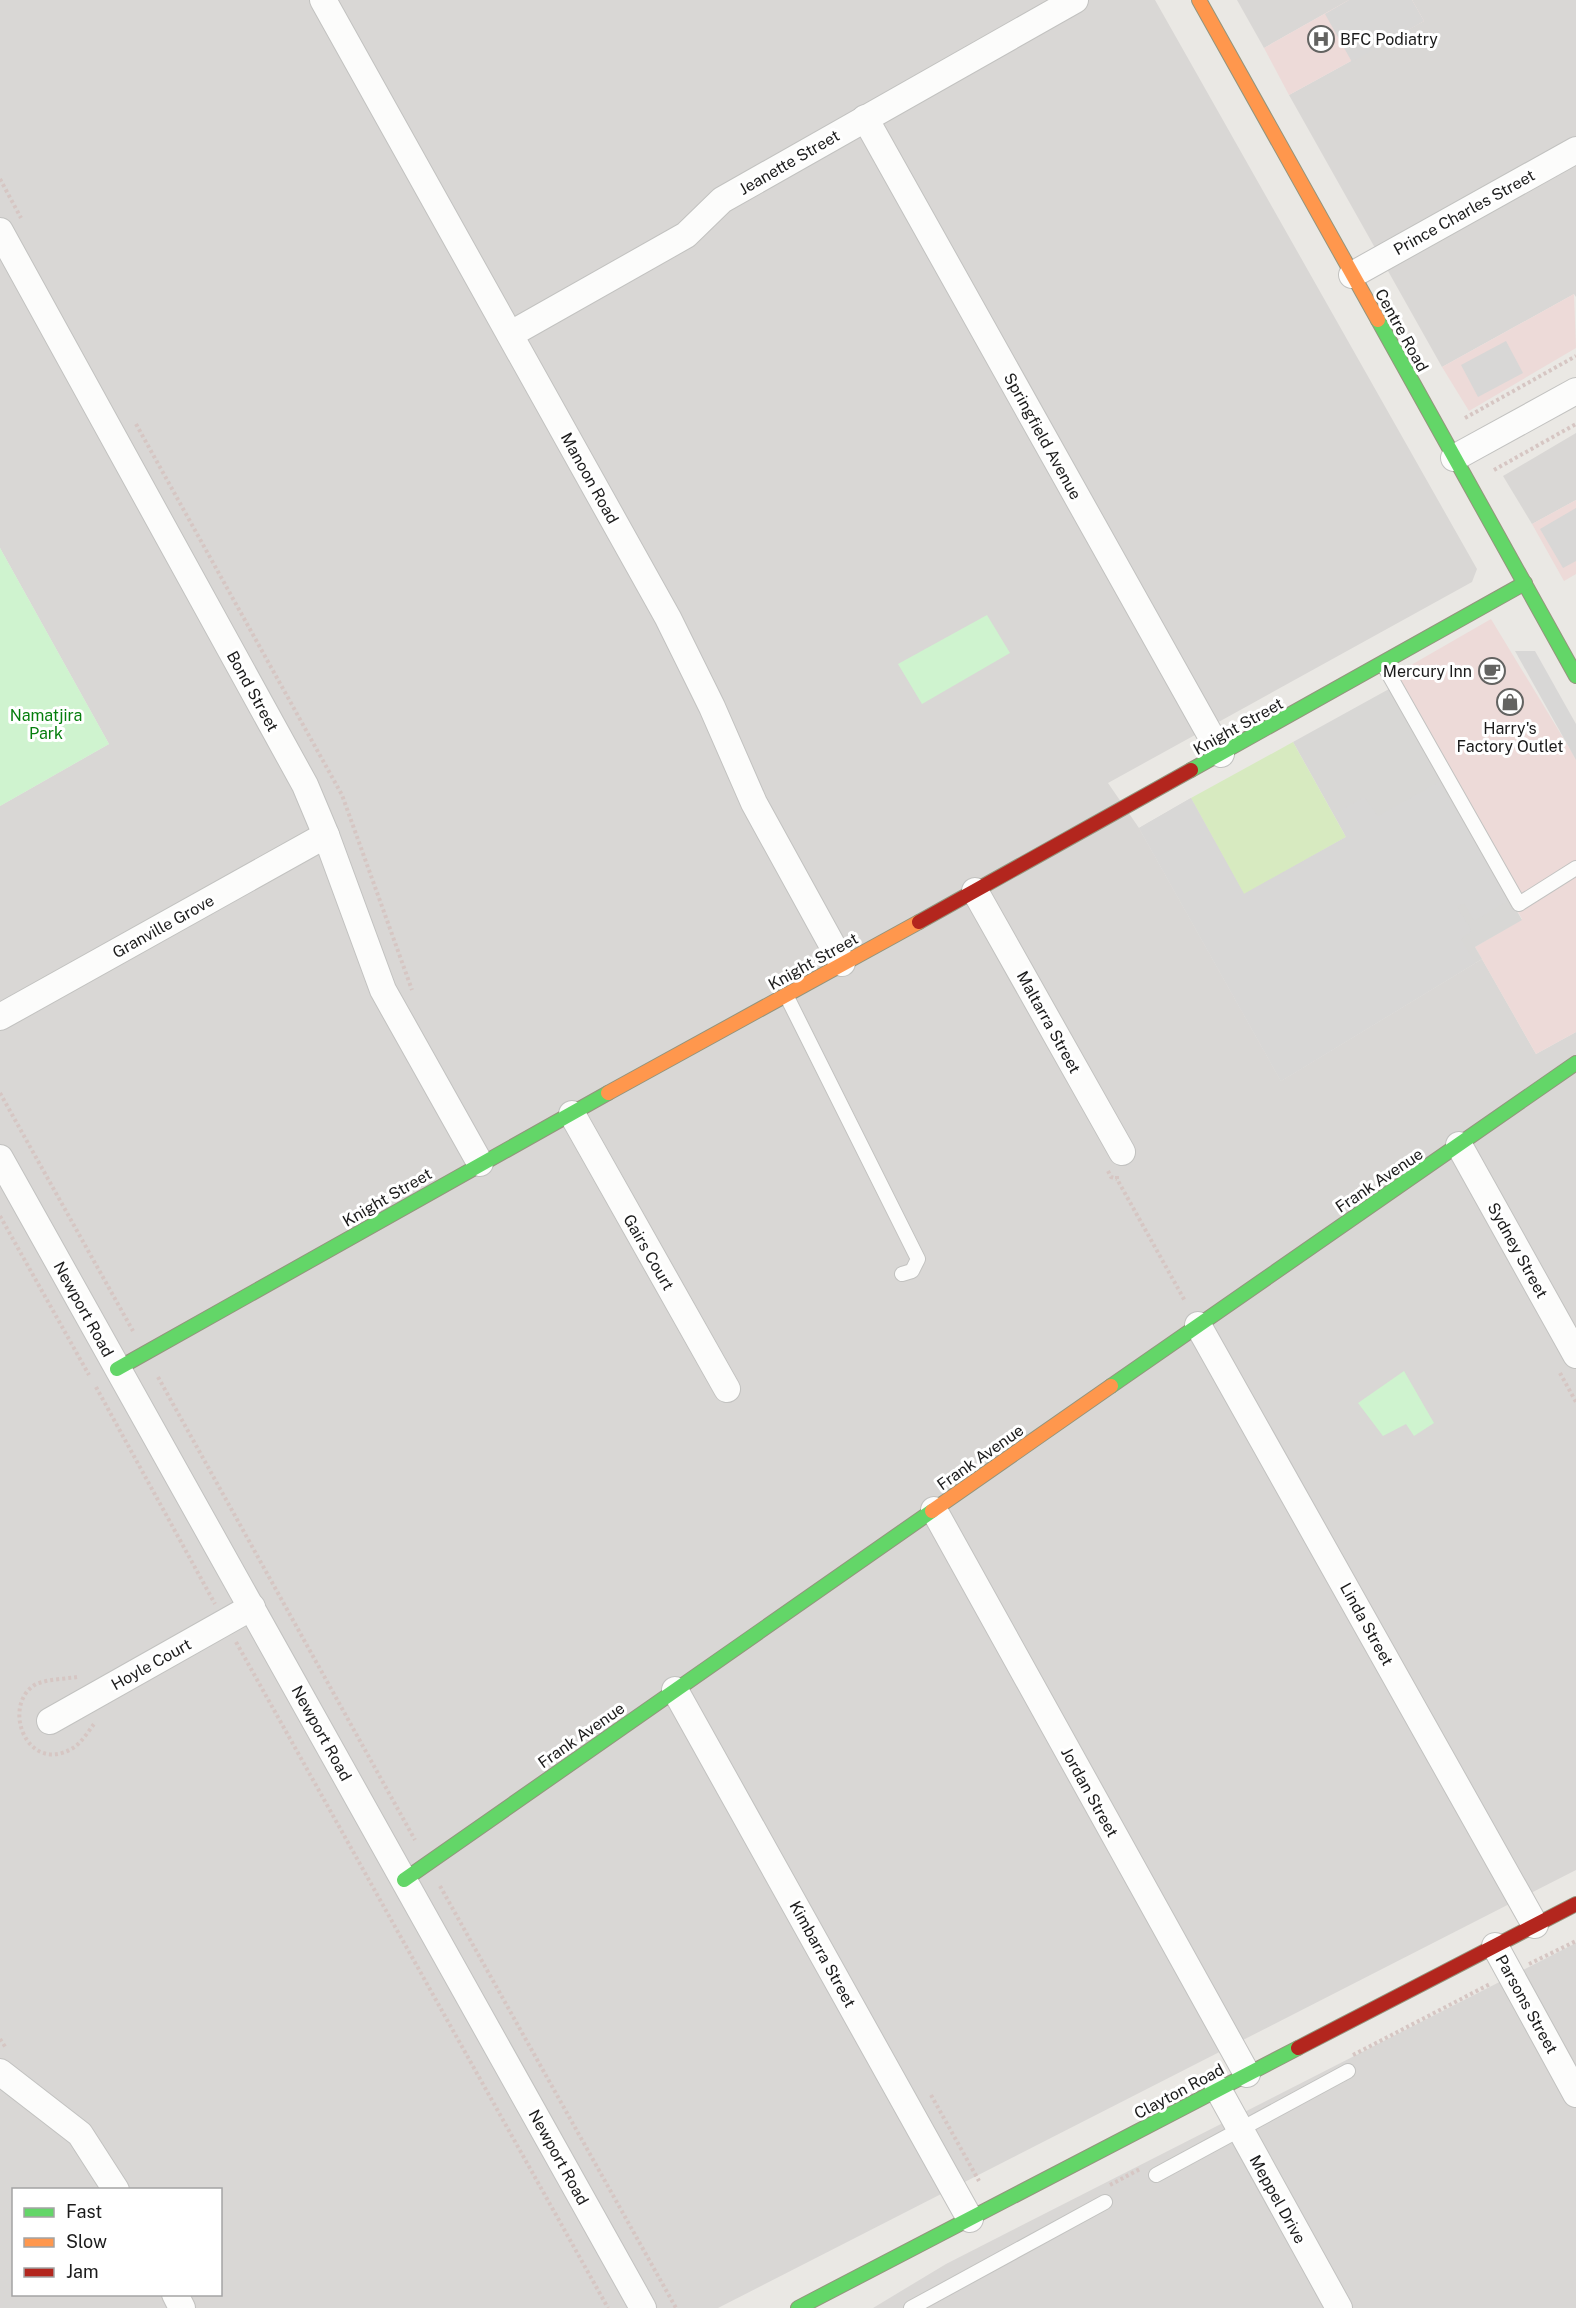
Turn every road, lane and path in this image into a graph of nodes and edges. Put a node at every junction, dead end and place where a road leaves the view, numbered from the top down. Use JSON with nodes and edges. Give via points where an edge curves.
{"nodes":[{"id":1,"x":323,"y":0,"type":"edge"},
{"id":2,"x":1075,"y":0,"type":"edge"},
{"id":3,"x":1199,"y":0,"type":"edge"},
{"id":4,"x":865,"y":118,"type":"junction"},
{"id":5,"x":1576,"y":150,"type":"edge"},
{"id":6,"x":0,"y":231,"type":"edge"},
{"id":7,"x":1352,"y":275,"type":"junction"},
{"id":8,"x":511,"y":334,"type":"junction"},
{"id":9,"x":1576,"y":356,"type":"edge"},
{"id":10,"x":1576,"y":391,"type":"edge"},
{"id":11,"x":1465,"y":418,"type":"dead end"},
{"id":12,"x":1576,"y":424,"type":"edge"},
{"id":13,"x":1454,"y":458,"type":"junction"},
{"id":14,"x":1494,"y":470,"type":"dead end"},
{"id":15,"x":1525,"y":583,"type":"junction"},
{"id":16,"x":1383,"y":664,"type":"junction"},
{"id":17,"x":1576,"y":676,"type":"edge"},
{"id":18,"x":1221,"y":754,"type":"junction"},
{"id":19,"x":326,"y":835,"type":"junction"},
{"id":20,"x":1576,"y":867,"type":"edge"},
{"id":21,"x":975,"y":891,"type":"junction"},
{"id":22,"x":842,"y":963,"type":"junction"},
{"id":23,"x":786,"y":995,"type":"junction"},
{"id":24,"x":0,"y":1017,"type":"edge"},
{"id":25,"x":1576,"y":1063,"type":"edge"},
{"id":26,"x":0,"y":1093,"type":"edge"},
{"id":27,"x":572,"y":1114,"type":"junction"},
{"id":28,"x":1459,"y":1145,"type":"junction"},
{"id":29,"x":1122,"y":1152,"type":"joint"},
{"id":30,"x":0,"y":1158,"type":"edge"},
{"id":31,"x":480,"y":1163,"type":"junction"},
{"id":32,"x":0,"y":1216,"type":"edge"},
{"id":33,"x":902,"y":1274,"type":"dead end"},
{"id":34,"x":1198,"y":1324,"type":"junction"},
{"id":35,"x":145,"y":1353,"type":"junction"},
{"id":36,"x":1576,"y":1355,"type":"edge"},
{"id":37,"x":117,"y":1369,"type":"junction"},
{"id":38,"x":727,"y":1389,"type":"dead end"},
{"id":39,"x":934,"y":1510,"type":"junction"},
{"id":40,"x":252,"y":1607,"type":"junction"},
{"id":41,"x":225,"y":1622,"type":"junction"},
{"id":42,"x":675,"y":1690,"type":"junction"},
{"id":43,"x":50,"y":1721,"type":"dead end"},
{"id":44,"x":428,"y":1863,"type":"junction"},
{"id":45,"x":404,"y":1880,"type":"junction"},
{"id":46,"x":1576,"y":1904,"type":"edge"},
{"id":47,"x":1535,"y":1924,"type":"junction"},
{"id":48,"x":1495,"y":1946,"type":"junction"},
{"id":49,"x":1348,"y":2071,"type":"dead end"},
{"id":50,"x":0,"y":2072,"type":"edge"},
{"id":51,"x":1247,"y":2074,"type":"junction"},
{"id":52,"x":1218,"y":2089,"type":"junction"},
{"id":53,"x":1576,"y":2094,"type":"edge"},
{"id":54,"x":1240,"y":2131,"type":"junction"},
{"id":55,"x":1156,"y":2175,"type":"dead end"},
{"id":56,"x":115,"y":2188,"type":"edge"},
{"id":57,"x":1105,"y":2202,"type":"dead end"},
{"id":58,"x":970,"y":2219,"type":"junction"},
{"id":59,"x":608,"y":2308,"type":"edge"},
{"id":60,"x":643,"y":2308,"type":"edge"},
{"id":61,"x":676,"y":2308,"type":"edge"},
{"id":62,"x":798,"y":2308,"type":"edge"},
{"id":63,"x":911,"y":2308,"type":"edge"},
{"id":64,"x":1340,"y":2308,"type":"edge"}],
"edges":[{"from":1,"to":8,"type":"street","name":"Manoon Road"},
{"from":2,"to":4,"type":"street","name":"Jeanette Street"},
{"from":3,"to":7,"type":"street","name":"Centre Road"},
{"from":4,"to":8,"type":"street","name":"Jeanette Street","via":[[722,200],[686,235]]},
{"from":4,"to":18,"type":"street","name":"Springfield Avenue"},
{"from":5,"to":7,"type":"street","name":"Prince Charles Street"},
{"from":6,"to":19,"type":"street","name":"Bond Street","via":[[305,785]]},
{"from":7,"to":13,"type":"street","name":"Centre Road"},
{"from":8,"to":22,"type":"street","name":"Manoon Road","via":[[668,618],[754,803]]},
{"from":9,"to":11,"type":"path"},
{"from":10,"to":13,"type":"street"},
{"from":12,"to":14,"type":"path"},
{"from":13,"to":15,"type":"street","name":"Centre Road"},
{"from":15,"to":16,"type":"street","name":"Knight Street"},
{"from":15,"to":17,"type":"street","name":"Centre Road"},
{"from":16,"to":18,"type":"street","name":"Knight Street"},
{"from":16,"to":20,"type":"lane","via":[[1519,904]]},
{"from":18,"to":21,"type":"street","name":"Knight Street"},
{"from":19,"to":24,"type":"street","name":"Granville Grove"},
{"from":19,"to":31,"type":"street","name":"Bond Street","via":[[383,990]]},
{"from":21,"to":22,"type":"street","name":"Knight Street"},
{"from":21,"to":29,"type":"street","name":"Maltarra Street"},
{"from":22,"to":23,"type":"street","name":"Knight Street"},
{"from":23,"to":27,"type":"street","name":"Knight Street"},
{"from":23,"to":33,"type":"lane","via":[[918,1259],[912,1271]]},
{"from":25,"to":28,"type":"street","name":"Frank Avenue"},
{"from":26,"to":35,"type":"path"},
{"from":27,"to":31,"type":"street","name":"Knight Street"},
{"from":27,"to":38,"type":"street","name":"Gairs Court"},
{"from":28,"to":34,"type":"street","name":"Frank Avenue"},
{"from":28,"to":36,"type":"street","name":"Sydney Street"},
{"from":29,"to":34,"type":"path","via":[[1117,1179]]},
{"from":30,"to":37,"type":"street","name":"Newport Road"},
{"from":31,"to":35,"type":"street","name":"Knight Street"},
{"from":32,"to":41,"type":"path"},
{"from":34,"to":39,"type":"street","name":"Frank Avenue"},
{"from":34,"to":47,"type":"street","name":"Linda Street"},
{"from":35,"to":37,"type":"street","name":"Knight Street"},
{"from":35,"to":44,"type":"path"},
{"from":37,"to":40,"type":"street","name":"Newport Road"},
{"from":39,"to":42,"type":"street","name":"Frank Avenue"},
{"from":39,"to":51,"type":"street","name":"Jordan Street"},
{"from":40,"to":41,"type":"street","name":"Hoyle Court"},
{"from":40,"to":45,"type":"street","name":"Newport Road"},
{"from":41,"to":43,"type":"street","name":"Hoyle Court"},
{"from":41,"to":59,"type":"path"},
{"from":42,"to":44,"type":"street","name":"Frank Avenue"},
{"from":42,"to":58,"type":"street","name":"Kimbarra Street"},
{"from":44,"to":45,"type":"street","name":"Frank Avenue"},
{"from":44,"to":61,"type":"path"},
{"from":45,"to":60,"type":"street","name":"Newport Road"},
{"from":46,"to":47,"type":"street","name":"Clayton Road"},
{"from":47,"to":48,"type":"street","name":"Clayton Road"},
{"from":48,"to":51,"type":"street","name":"Clayton Road"},
{"from":48,"to":53,"type":"street","name":"Parsons Street"},
{"from":49,"to":54,"type":"lane"},
{"from":50,"to":56,"type":"street","via":[[80,2134]]},
{"from":51,"to":52,"type":"street","name":"Clayton Road"},
{"from":52,"to":54,"type":"street","name":"Meppel Drive"},
{"from":52,"to":58,"type":"street","name":"Clayton Road"},
{"from":54,"to":55,"type":"lane"},
{"from":54,"to":64,"type":"street","name":"Meppel Drive"},
{"from":57,"to":63,"type":"lane"},
{"from":58,"to":62,"type":"street","name":"Clayton Road"}]}
